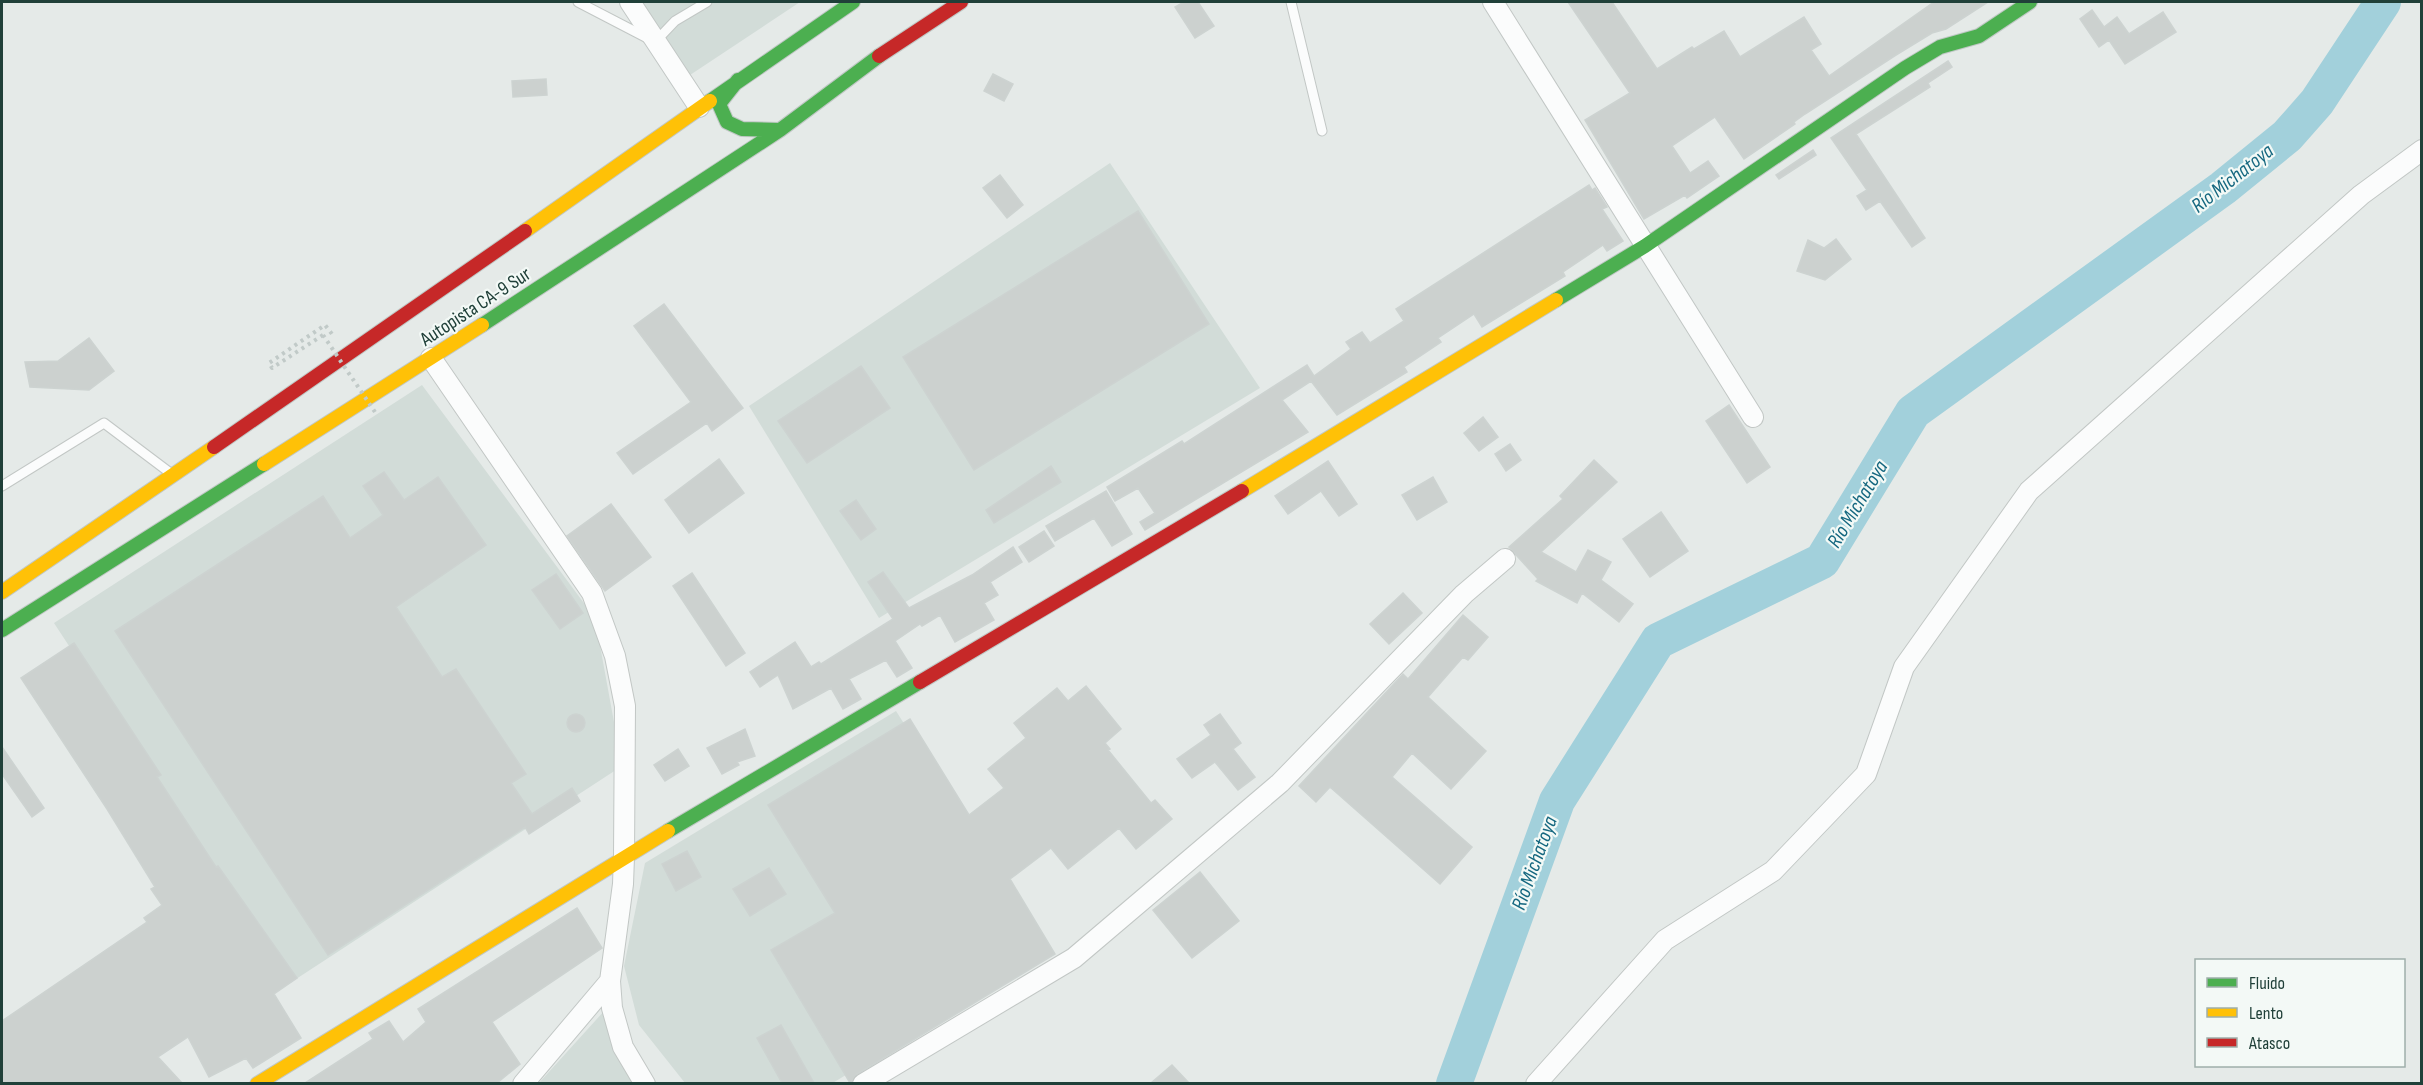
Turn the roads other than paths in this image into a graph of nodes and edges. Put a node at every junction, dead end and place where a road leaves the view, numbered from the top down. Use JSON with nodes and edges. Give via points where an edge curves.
{"nodes":[{"id":1,"x":578,"y":2,"type":"edge"},
{"id":2,"x":630,"y":2,"type":"edge"},
{"id":3,"x":707,"y":2,"type":"edge"},
{"id":4,"x":853,"y":2,"type":"edge"},
{"id":5,"x":961,"y":2,"type":"edge"},
{"id":6,"x":1291,"y":2,"type":"edge"},
{"id":7,"x":1493,"y":2,"type":"edge"},
{"id":8,"x":2030,"y":2,"type":"edge"},
{"id":9,"x":655,"y":42,"type":"junction"},
{"id":10,"x":739,"y":79,"type":"junction"},
{"id":11,"x":699,"y":107,"type":"junction"},
{"id":12,"x":780,"y":130,"type":"junction"},
{"id":13,"x":1322,"y":130,"type":"dead end"},
{"id":14,"x":2421,"y":150,"type":"edge"},
{"id":15,"x":1645,"y":246,"type":"junction"},
{"id":16,"x":434,"y":292,"type":"junction"},
{"id":17,"x":417,"y":325,"type":"dead end"},
{"id":18,"x":427,"y":352,"type":"junction"},
{"id":19,"x":1753,"y":417,"type":"dead end"},
{"id":20,"x":174,"y":475,"type":"junction"},
{"id":21,"x":2,"y":486,"type":"edge"},
{"id":22,"x":1504,"y":559,"type":"dead end"},
{"id":23,"x":2,"y":592,"type":"edge"},
{"id":24,"x":2,"y":630,"type":"edge"},
{"id":25,"x":624,"y":857,"type":"junction"},
{"id":26,"x":610,"y":981,"type":"junction"},
{"id":27,"x":257,"y":1083,"type":"edge"},
{"id":28,"x":523,"y":1083,"type":"edge"},
{"id":29,"x":645,"y":1083,"type":"edge"},
{"id":30,"x":863,"y":1083,"type":"edge"},
{"id":31,"x":1536,"y":1083,"type":"edge"}],
"edges":[{"from":1,"to":9,"type":"lane"},
{"from":2,"to":9,"type":"street"},
{"from":3,"to":9,"type":"lane","via":[[675,21]]},
{"from":4,"to":10,"type":"main road","name":"Autopista CA-9 Sur"},
{"from":5,"to":12,"type":"main road","name":"Autopista CA-9 Sur","via":[[867,64]]},
{"from":6,"to":13,"type":"lane"},
{"from":7,"to":15,"type":"street"},
{"from":8,"to":15,"type":"main road","via":[[1979,36],[1940,47],[1905,68]]},
{"from":9,"to":11,"type":"street"},
{"from":10,"to":11,"type":"main road","name":"Autopista CA-9 Sur"},
{"from":10,"to":12,"type":"main road","via":[[719,104],[724,120],[739,130]]},
{"from":11,"to":16,"type":"main road","name":"Autopista CA-9 Sur"},
{"from":12,"to":18,"type":"main road","name":"Autopista CA-9 Sur"},
{"from":14,"to":31,"type":"street","via":[[2361,195],[2029,491],[1904,667],[1866,774],[1773,871],[1665,940]]},
{"from":15,"to":19,"type":"street"},
{"from":15,"to":25,"type":"main road","via":[[1230,498]]},
{"from":16,"to":17,"type":"main road","via":[[423,304]]},
{"from":16,"to":20,"type":"main road","name":"Autopista CA-9 Sur"},
{"from":18,"to":24,"type":"main road","name":"Autopista CA-9 Sur"},
{"from":18,"to":25,"type":"street","via":[[592,593],[615,656],[625,705]]},
{"from":20,"to":21,"type":"lane","via":[[104,423]]},
{"from":20,"to":23,"type":"main road","name":"Autopista CA-9 Sur"},
{"from":22,"to":30,"type":"street","via":[[1456,602],[1280,783],[1074,958]]},
{"from":25,"to":26,"type":"street"},
{"from":25,"to":27,"type":"main road"},
{"from":26,"to":28,"type":"street"},
{"from":26,"to":29,"type":"street","via":[[612,1008],[623,1047]]}]}
